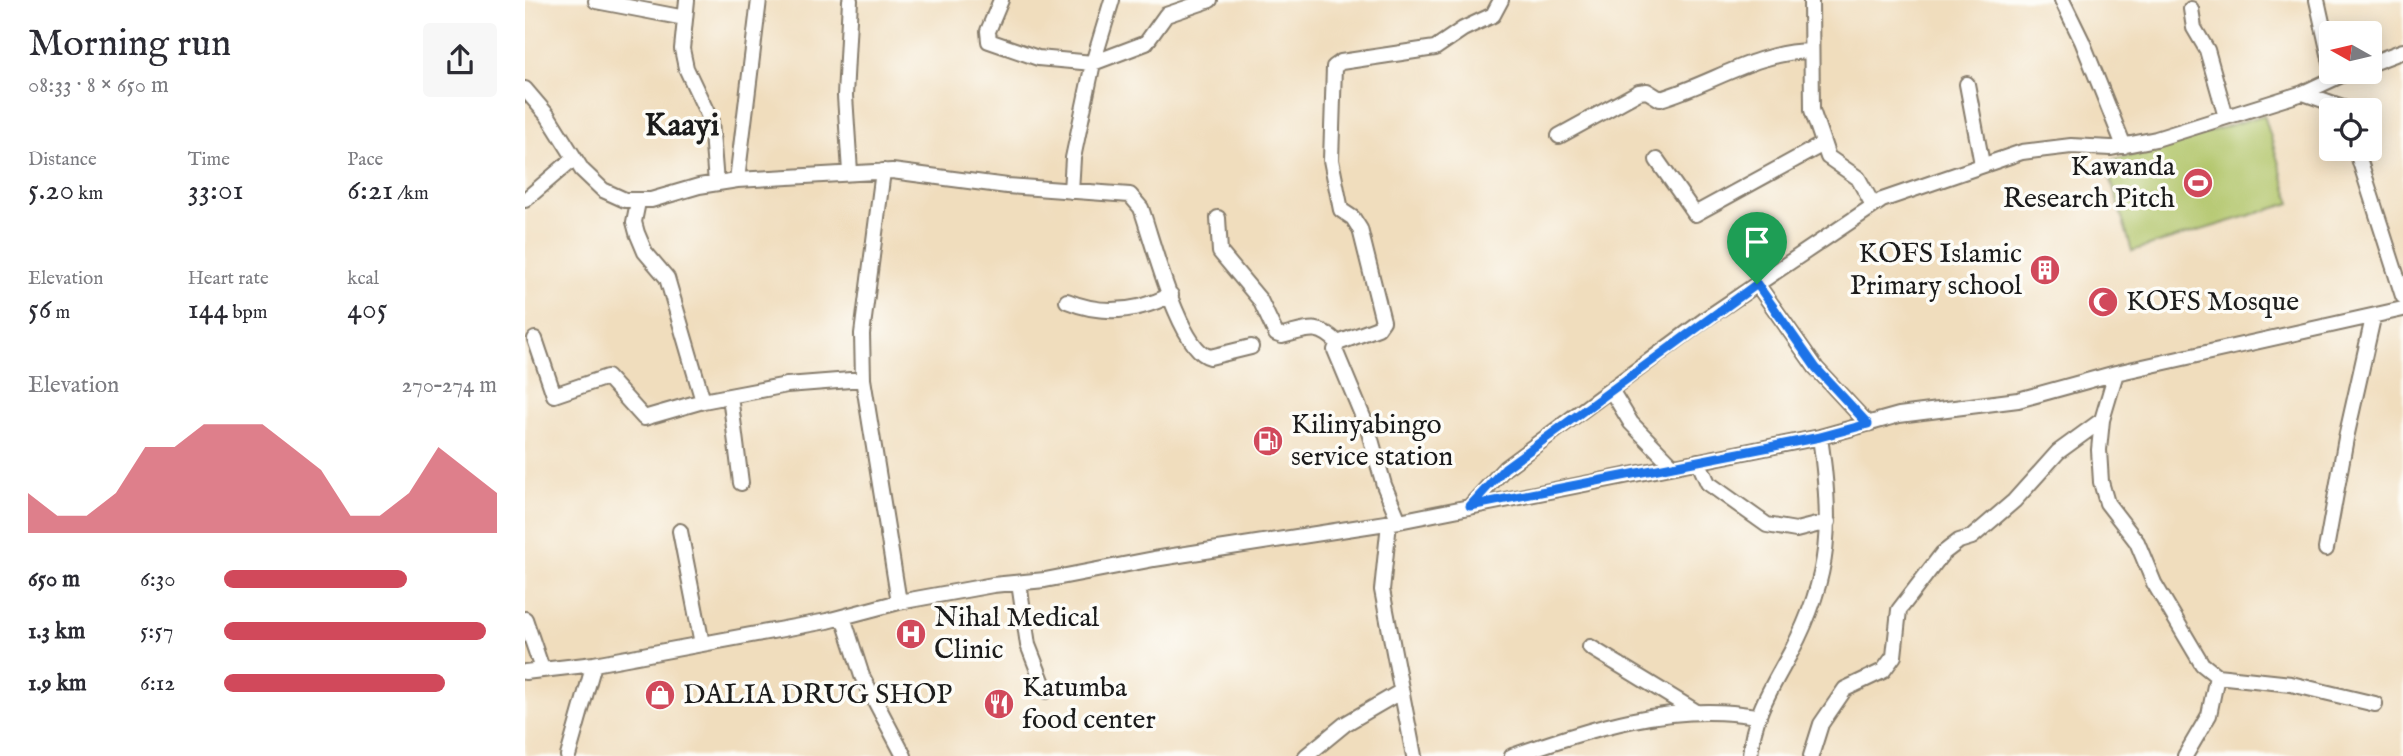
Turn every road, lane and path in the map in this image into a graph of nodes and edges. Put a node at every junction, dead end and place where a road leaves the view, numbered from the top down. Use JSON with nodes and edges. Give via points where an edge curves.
{"nodes":[{"id":1,"x":687,"y":0,"type":"edge"},
{"id":2,"x":759,"y":0,"type":"edge"},
{"id":3,"x":850,"y":0,"type":"edge"},
{"id":4,"x":1001,"y":0,"type":"edge"},
{"id":5,"x":1112,"y":0,"type":"edge"},
{"id":6,"x":1210,"y":0,"type":"edge"},
{"id":7,"x":1501,"y":0,"type":"edge"},
{"id":8,"x":1811,"y":0,"type":"edge"},
{"id":9,"x":2062,"y":0,"type":"edge"},
{"id":10,"x":2317,"y":0,"type":"edge"},
{"id":11,"x":596,"y":1,"type":"edge"},
{"id":12,"x":2191,"y":9,"type":"dead end"},
{"id":13,"x":685,"y":18,"type":"junction"},
{"id":14,"x":2323,"y":21,"type":"edge"},
{"id":15,"x":1810,"y":51,"type":"junction"},
{"id":16,"x":2403,"y":51,"type":"edge"},
{"id":17,"x":2382,"y":59,"type":"edge"},
{"id":18,"x":1093,"y":63,"type":"junction"},
{"id":19,"x":2319,"y":83,"type":"edge"},
{"id":20,"x":1967,"y":84,"type":"dead end"},
{"id":21,"x":525,"y":89,"type":"edge"},
{"id":22,"x":2303,"y":93,"type":"junction"},
{"id":23,"x":2319,"y":99,"type":"edge"},
{"id":24,"x":2226,"y":117,"type":"junction"},
{"id":25,"x":1559,"y":136,"type":"dead end"},
{"id":26,"x":1823,"y":144,"type":"junction"},
{"id":27,"x":2124,"y":146,"type":"junction"},
{"id":28,"x":574,"y":158,"type":"junction"},
{"id":29,"x":1657,"y":160,"type":"dead end"},
{"id":30,"x":2360,"y":161,"type":"edge"},
{"id":31,"x":1982,"y":164,"type":"junction"},
{"id":32,"x":883,"y":171,"type":"junction"},
{"id":33,"x":850,"y":172,"type":"junction"},
{"id":34,"x":737,"y":180,"type":"junction"},
{"id":35,"x":716,"y":183,"type":"junction"},
{"id":36,"x":1071,"y":191,"type":"junction"},
{"id":37,"x":525,"y":200,"type":"edge"},
{"id":38,"x":638,"y":202,"type":"junction"},
{"id":39,"x":1873,"y":205,"type":"junction"},
{"id":40,"x":1218,"y":218,"type":"dead end"},
{"id":41,"x":1757,"y":284,"type":"junction"},
{"id":42,"x":1171,"y":295,"type":"junction"},
{"id":43,"x":2403,"y":296,"type":"edge"},
{"id":44,"x":1067,"y":301,"type":"dead end"},
{"id":45,"x":2403,"y":309,"type":"edge"},
{"id":46,"x":2373,"y":318,"type":"junction"},
{"id":47,"x":534,"y":339,"type":"dead end"},
{"id":48,"x":1338,"y":343,"type":"junction"},
{"id":49,"x":1251,"y":347,"type":"dead end"},
{"id":50,"x":2116,"y":373,"type":"junction"},
{"id":51,"x":863,"y":379,"type":"junction"},
{"id":52,"x":1611,"y":390,"type":"junction"},
{"id":53,"x":730,"y":396,"type":"junction"},
{"id":54,"x":703,"y":401,"type":"junction"},
{"id":55,"x":2102,"y":420,"type":"junction"},
{"id":56,"x":1868,"y":424,"type":"junction"},
{"id":57,"x":1820,"y":437,"type":"junction"},
{"id":58,"x":1698,"y":461,"type":"junction"},
{"id":59,"x":1673,"y":466,"type":"junction"},
{"id":60,"x":741,"y":483,"type":"dead end"},
{"id":61,"x":1470,"y":506,"type":"junction"},
{"id":62,"x":1394,"y":522,"type":"junction"},
{"id":63,"x":1828,"y":522,"type":"junction"},
{"id":64,"x":680,"y":531,"type":"dead end"},
{"id":65,"x":2326,"y":548,"type":"dead end"},
{"id":66,"x":1019,"y":583,"type":"junction"},
{"id":67,"x":899,"y":602,"type":"junction"},
{"id":68,"x":843,"y":617,"type":"junction"},
{"id":69,"x":525,"y":620,"type":"edge"},
{"id":70,"x":702,"y":644,"type":"junction"},
{"id":71,"x":1590,"y":647,"type":"dead end"},
{"id":72,"x":594,"y":664,"type":"junction"},
{"id":73,"x":542,"y":669,"type":"junction"},
{"id":74,"x":525,"y":672,"type":"edge"},
{"id":75,"x":2217,"y":676,"type":"junction"},
{"id":76,"x":1046,"y":691,"type":"dead end"},
{"id":77,"x":1400,"y":692,"type":"junction"},
{"id":78,"x":2375,"y":704,"type":"dead end"},
{"id":79,"x":1695,"y":711,"type":"junction"},
{"id":80,"x":1756,"y":716,"type":"junction"},
{"id":81,"x":568,"y":756,"type":"edge"},
{"id":82,"x":904,"y":756,"type":"edge"},
{"id":83,"x":1306,"y":756,"type":"edge"},
{"id":84,"x":1414,"y":756,"type":"edge"},
{"id":85,"x":1512,"y":756,"type":"edge"},
{"id":86,"x":1749,"y":756,"type":"edge"},
{"id":87,"x":1811,"y":756,"type":"edge"},
{"id":88,"x":2185,"y":756,"type":"edge"}],
"edges":[{"from":1,"to":13,"type":"street"},
{"from":2,"to":34,"type":"street"},
{"from":3,"to":33,"type":"street","via":[[845,96]]},
{"from":4,"to":18,"type":"street","via":[[988,31],[989,41],[1038,58]]},
{"from":5,"to":18,"type":"street"},
{"from":6,"to":18,"type":"street","via":[[1174,10],[1158,23],[1146,43]]},
{"from":7,"to":48,"type":"street","via":[[1493,15],[1435,48],[1335,65],[1333,183],[1341,210],[1360,229],[1383,321],[1378,328]]},
{"from":8,"to":15,"type":"street"},
{"from":9,"to":27,"type":"street"},
{"from":10,"to":14,"type":"street"},
{"from":11,"to":13,"type":"street"},
{"from":12,"to":24,"type":"street"},
{"from":13,"to":35,"type":"street","via":[[682,48],[686,68],[711,121]]},
{"from":15,"to":25,"type":"street","via":[[1766,56],[1660,99],[1639,92]]},
{"from":15,"to":26,"type":"street","via":[[1810,100]]},
{"from":16,"to":17,"type":"street"},
{"from":18,"to":36,"type":"street","via":[[1073,158]]},
{"from":19,"to":22,"type":"street"},
{"from":20,"to":31,"type":"street"},
{"from":21,"to":28,"type":"street"},
{"from":22,"to":23,"type":"street"},
{"from":22,"to":24,"type":"street"},
{"from":24,"to":27,"type":"street"},
{"from":26,"to":29,"type":"street","via":[[1695,214]]},
{"from":26,"to":39,"type":"street","via":[[1831,159],[1858,178]]},
{"from":27,"to":31,"type":"street","via":[[2035,149]]},
{"from":28,"to":37,"type":"street"},
{"from":28,"to":38,"type":"street","via":[[603,190]]},
{"from":30,"to":43,"type":"street"},
{"from":31,"to":39,"type":"street"},
{"from":32,"to":33,"type":"street"},
{"from":32,"to":36,"type":"street"},
{"from":32,"to":51,"type":"street","via":[[863,323]]},
{"from":33,"to":34,"type":"street"},
{"from":34,"to":35,"type":"street"},
{"from":35,"to":38,"type":"street"},
{"from":36,"to":42,"type":"street","via":[[1120,193],[1135,199]]},
{"from":38,"to":54,"type":"street","via":[[633,222],[645,252],[667,278]]},
{"from":39,"to":41,"type":"street"},
{"from":40,"to":48,"type":"street","via":[[1220,251],[1260,300],[1276,334],[1312,327]]},
{"from":41,"to":52,"type":"street"},
{"from":41,"to":56,"type":"street","via":[[1816,368]]},
{"from":42,"to":44,"type":"street","via":[[1145,307],[1124,310],[1094,310]]},
{"from":42,"to":49,"type":"street","via":[[1180,322],[1203,355]]},
{"from":45,"to":46,"type":"street"},
{"from":46,"to":50,"type":"street"},
{"from":46,"to":65,"type":"street"},
{"from":47,"to":54,"type":"street","via":[[554,395],[607,377],[644,418]]},
{"from":48,"to":62,"type":"street","via":[[1335,350],[1368,429]]},
{"from":50,"to":55,"type":"street"},
{"from":50,"to":56,"type":"street","via":[[2018,400],[1899,415]]},
{"from":51,"to":53,"type":"street","via":[[787,385]]},
{"from":51,"to":67,"type":"street"},
{"from":52,"to":59,"type":"street","via":[[1631,423]]},
{"from":52,"to":61,"type":"street","via":[[1505,468]]},
{"from":53,"to":54,"type":"street"},
{"from":53,"to":60,"type":"street"},
{"from":55,"to":75,"type":"street","via":[[2100,471],[2108,503],[2137,542],[2154,583],[2202,664]]},
{"from":55,"to":87,"type":"street","via":[[2057,452],[2014,501],[1972,537],[1947,547],[1899,610],[1894,656],[1883,671],[1845,689],[1821,724]]},
{"from":56,"to":57,"type":"street"},
{"from":57,"to":58,"type":"street"},
{"from":57,"to":63,"type":"street"},
{"from":58,"to":59,"type":"street"},
{"from":58,"to":63,"type":"street","via":[[1707,483],[1767,524],[1795,530]]},
{"from":59,"to":61,"type":"street"},
{"from":61,"to":62,"type":"street"},
{"from":62,"to":66,"type":"street"},
{"from":62,"to":77,"type":"street","via":[[1382,590]]},
{"from":63,"to":80,"type":"street","via":[[1826,562],[1814,603]]},
{"from":64,"to":70,"type":"street"},
{"from":66,"to":67,"type":"street"},
{"from":66,"to":76,"type":"street","via":[[1026,638]]},
{"from":67,"to":68,"type":"street"},
{"from":68,"to":70,"type":"street"},
{"from":68,"to":82,"type":"street","via":[[862,676]]},
{"from":69,"to":73,"type":"street"},
{"from":70,"to":72,"type":"street"},
{"from":71,"to":79,"type":"street"},
{"from":72,"to":73,"type":"street"},
{"from":72,"to":81,"type":"street"},
{"from":73,"to":74,"type":"street"},
{"from":75,"to":78,"type":"street","via":[[2280,682]]},
{"from":75,"to":88,"type":"street","via":[[2209,715]]},
{"from":77,"to":83,"type":"street","via":[[1345,724]]},
{"from":77,"to":84,"type":"street"},
{"from":79,"to":80,"type":"street"},
{"from":79,"to":85,"type":"street","via":[[1588,731]]},
{"from":80,"to":86,"type":"street"}]}
